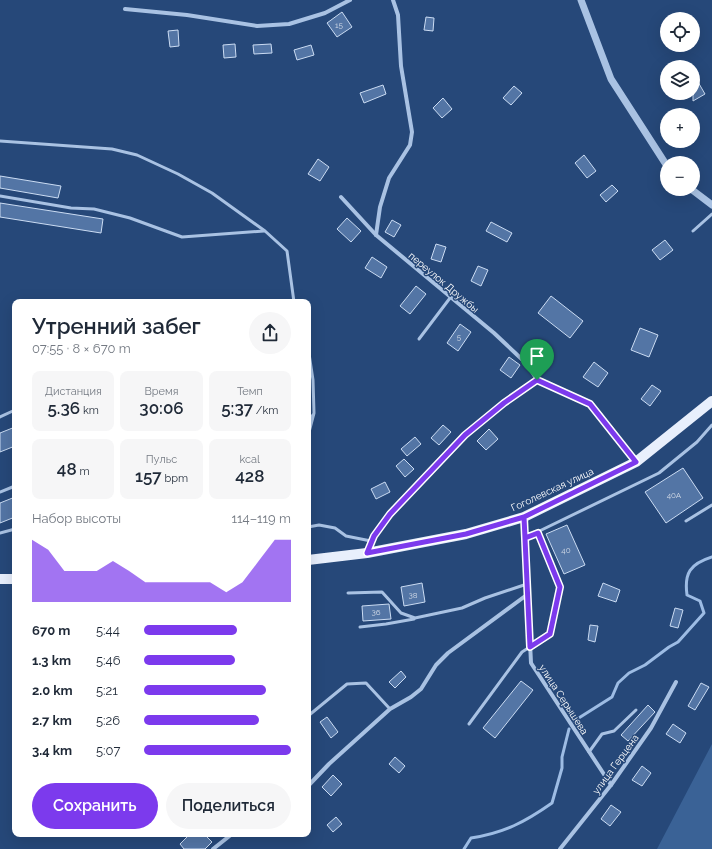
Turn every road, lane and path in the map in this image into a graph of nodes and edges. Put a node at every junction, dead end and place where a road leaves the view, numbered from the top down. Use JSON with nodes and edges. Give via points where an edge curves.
{"nodes":[{"id":1,"x":350,"y":0,"type":"edge"},
{"id":2,"x":393,"y":0,"type":"edge"},
{"id":3,"x":581,"y":0,"type":"edge"},
{"id":4,"x":125,"y":9,"type":"dead end"},
{"id":5,"x":0,"y":141,"type":"edge"},
{"id":6,"x":661,"y":156,"type":"edge"},
{"id":7,"x":0,"y":196,"type":"edge"},
{"id":8,"x":700,"y":196,"type":"edge"},
{"id":9,"x":341,"y":197,"type":"dead end"},
{"id":10,"x":712,"y":205,"type":"edge"},
{"id":11,"x":712,"y":214,"type":"edge"},
{"id":12,"x":265,"y":231,"type":"junction"},
{"id":13,"x":693,"y":231,"type":"dead end"},
{"id":14,"x":376,"y":235,"type":"junction"},
{"id":15,"x":450,"y":298,"type":"junction"},
{"id":16,"x":294,"y":299,"type":"edge"},
{"id":17,"x":419,"y":339,"type":"dead end"},
{"id":18,"x":311,"y":366,"type":"edge"},
{"id":19,"x":537,"y":380,"type":"junction"},
{"id":20,"x":712,"y":401,"type":"edge"},
{"id":21,"x":12,"y":411,"type":"edge"},
{"id":22,"x":314,"y":413,"type":"junction"},
{"id":23,"x":0,"y":416,"type":"edge"},
{"id":24,"x":311,"y":416,"type":"edge"},
{"id":25,"x":311,"y":424,"type":"edge"},
{"id":26,"x":712,"y":426,"type":"edge"},
{"id":27,"x":636,"y":462,"type":"junction"},
{"id":28,"x":12,"y":487,"type":"edge"},
{"id":29,"x":0,"y":492,"type":"edge"},
{"id":30,"x":712,"y":505,"type":"edge"},
{"id":31,"x":524,"y":517,"type":"junction"},
{"id":32,"x":686,"y":521,"type":"dead end"},
{"id":33,"x":311,"y":526,"type":"edge"},
{"id":34,"x":12,"y":530,"type":"edge"},
{"id":35,"x":0,"y":533,"type":"edge"},
{"id":36,"x":538,"y":533,"type":"junction"},
{"id":37,"x":525,"y":538,"type":"junction"},
{"id":38,"x":371,"y":541,"type":"junction"},
{"id":39,"x":367,"y":553,"type":"junction"},
{"id":40,"x":311,"y":560,"type":"edge"},
{"id":41,"x":0,"y":579,"type":"edge"},
{"id":42,"x":12,"y":579,"type":"edge"},
{"id":43,"x":527,"y":584,"type":"junction"},
{"id":44,"x":348,"y":592,"type":"dead end"},
{"id":45,"x":528,"y":594,"type":"junction"},
{"id":46,"x":415,"y":618,"type":"junction"},
{"id":47,"x":360,"y":627,"type":"dead end"},
{"id":48,"x":530,"y":647,"type":"junction"},
{"id":49,"x":676,"y":682,"type":"dead end"},
{"id":50,"x":390,"y":709,"type":"junction"},
{"id":51,"x":636,"y":710,"type":"dead end"},
{"id":52,"x":311,"y":714,"type":"edge"},
{"id":53,"x":469,"y":724,"type":"dead end"},
{"id":54,"x":589,"y":752,"type":"junction"},
{"id":55,"x":311,"y":783,"type":"edge"},
{"id":56,"x":611,"y":785,"type":"junction"},
{"id":57,"x":228,"y":837,"type":"edge"},
{"id":58,"x":213,"y":849,"type":"edge"},
{"id":59,"x":560,"y":849,"type":"edge"}],
"edges":[{"from":1,"to":4,"type":"street","via":[[325,13],[288,24],[257,26]]},
{"from":2,"to":14,"type":"street","via":[[398,15],[401,66],[412,132],[410,144],[389,178],[380,206]]},
{"from":3,"to":6,"type":"street","via":[[611,79]]},
{"from":5,"to":12,"type":"lane","via":[[112,149],[137,155],[178,174],[212,194]]},
{"from":7,"to":12,"type":"lane","via":[[101,211],[130,218],[182,237]]},
{"from":8,"to":10,"type":"street"},
{"from":9,"to":14,"type":"street","name":"переулок Дружбы"},
{"from":11,"to":13,"type":"lane"},
{"from":12,"to":16,"type":"lane","via":[[287,251]]},
{"from":14,"to":15,"type":"street","name":"переулок Дружбы"},
{"from":15,"to":17,"type":"lane"},
{"from":15,"to":19,"type":"street","name":"переулок Дружбы","via":[[528,365]]},
{"from":18,"to":22,"type":"lane"},
{"from":19,"to":27,"type":"street","via":[[590,404]]},
{"from":19,"to":38,"type":"street","via":[[465,435],[390,514]]},
{"from":20,"to":27,"type":"main road","name":"Гоголевская улица"},
{"from":21,"to":23,"type":"lane"},
{"from":22,"to":24,"type":"lane"},
{"from":22,"to":25,"type":"lane"},
{"from":26,"to":36,"type":"lane","via":[[697,442],[659,473]]},
{"from":27,"to":31,"type":"main road","name":"Гоголевская улица"},
{"from":28,"to":29,"type":"lane"},
{"from":30,"to":32,"type":"lane"},
{"from":31,"to":37,"type":"street","name":"улица Серышева"},
{"from":31,"to":39,"type":"main road","name":"Гоголевская улица","via":[[466,534]]},
{"from":33,"to":38,"type":"lane","via":[[335,528],[346,536]]},
{"from":34,"to":35,"type":"lane"},
{"from":36,"to":37,"type":"lane"},
{"from":36,"to":48,"type":"lane","via":[[560,587],[550,634]]},
{"from":37,"to":43,"type":"street","name":"улица Серышева"},
{"from":38,"to":39,"type":"street"},
{"from":39,"to":40,"type":"main road","name":"Гоголевская улица"},
{"from":41,"to":42,"type":"main road"},
{"from":43,"to":45,"type":"street","name":"улица Серышева"},
{"from":43,"to":46,"type":"lane","via":[[462,608]]},
{"from":44,"to":46,"type":"lane","via":[[382,592],[401,613]]},
{"from":45,"to":48,"type":"street","name":"улица Серышева"},
{"from":45,"to":50,"type":"street","via":[[448,653],[436,665],[421,689]]},
{"from":46,"to":47,"type":"lane"},
{"from":48,"to":53,"type":"lane","via":[[522,652]]},
{"from":48,"to":54,"type":"street","name":"улица Серышева","via":[[531,663]]},
{"from":49,"to":56,"type":"street","name":"улица Герцена","via":[[651,728]]},
{"from":50,"to":52,"type":"lane","via":[[366,683],[347,684]]},
{"from":50,"to":55,"type":"street"},
{"from":51,"to":54,"type":"lane","via":[[614,731],[602,734]]},
{"from":54,"to":56,"type":"street","name":"улица Серышева"},
{"from":56,"to":59,"type":"street","name":"улица Герцена"},
{"from":57,"to":58,"type":"street"}]}
